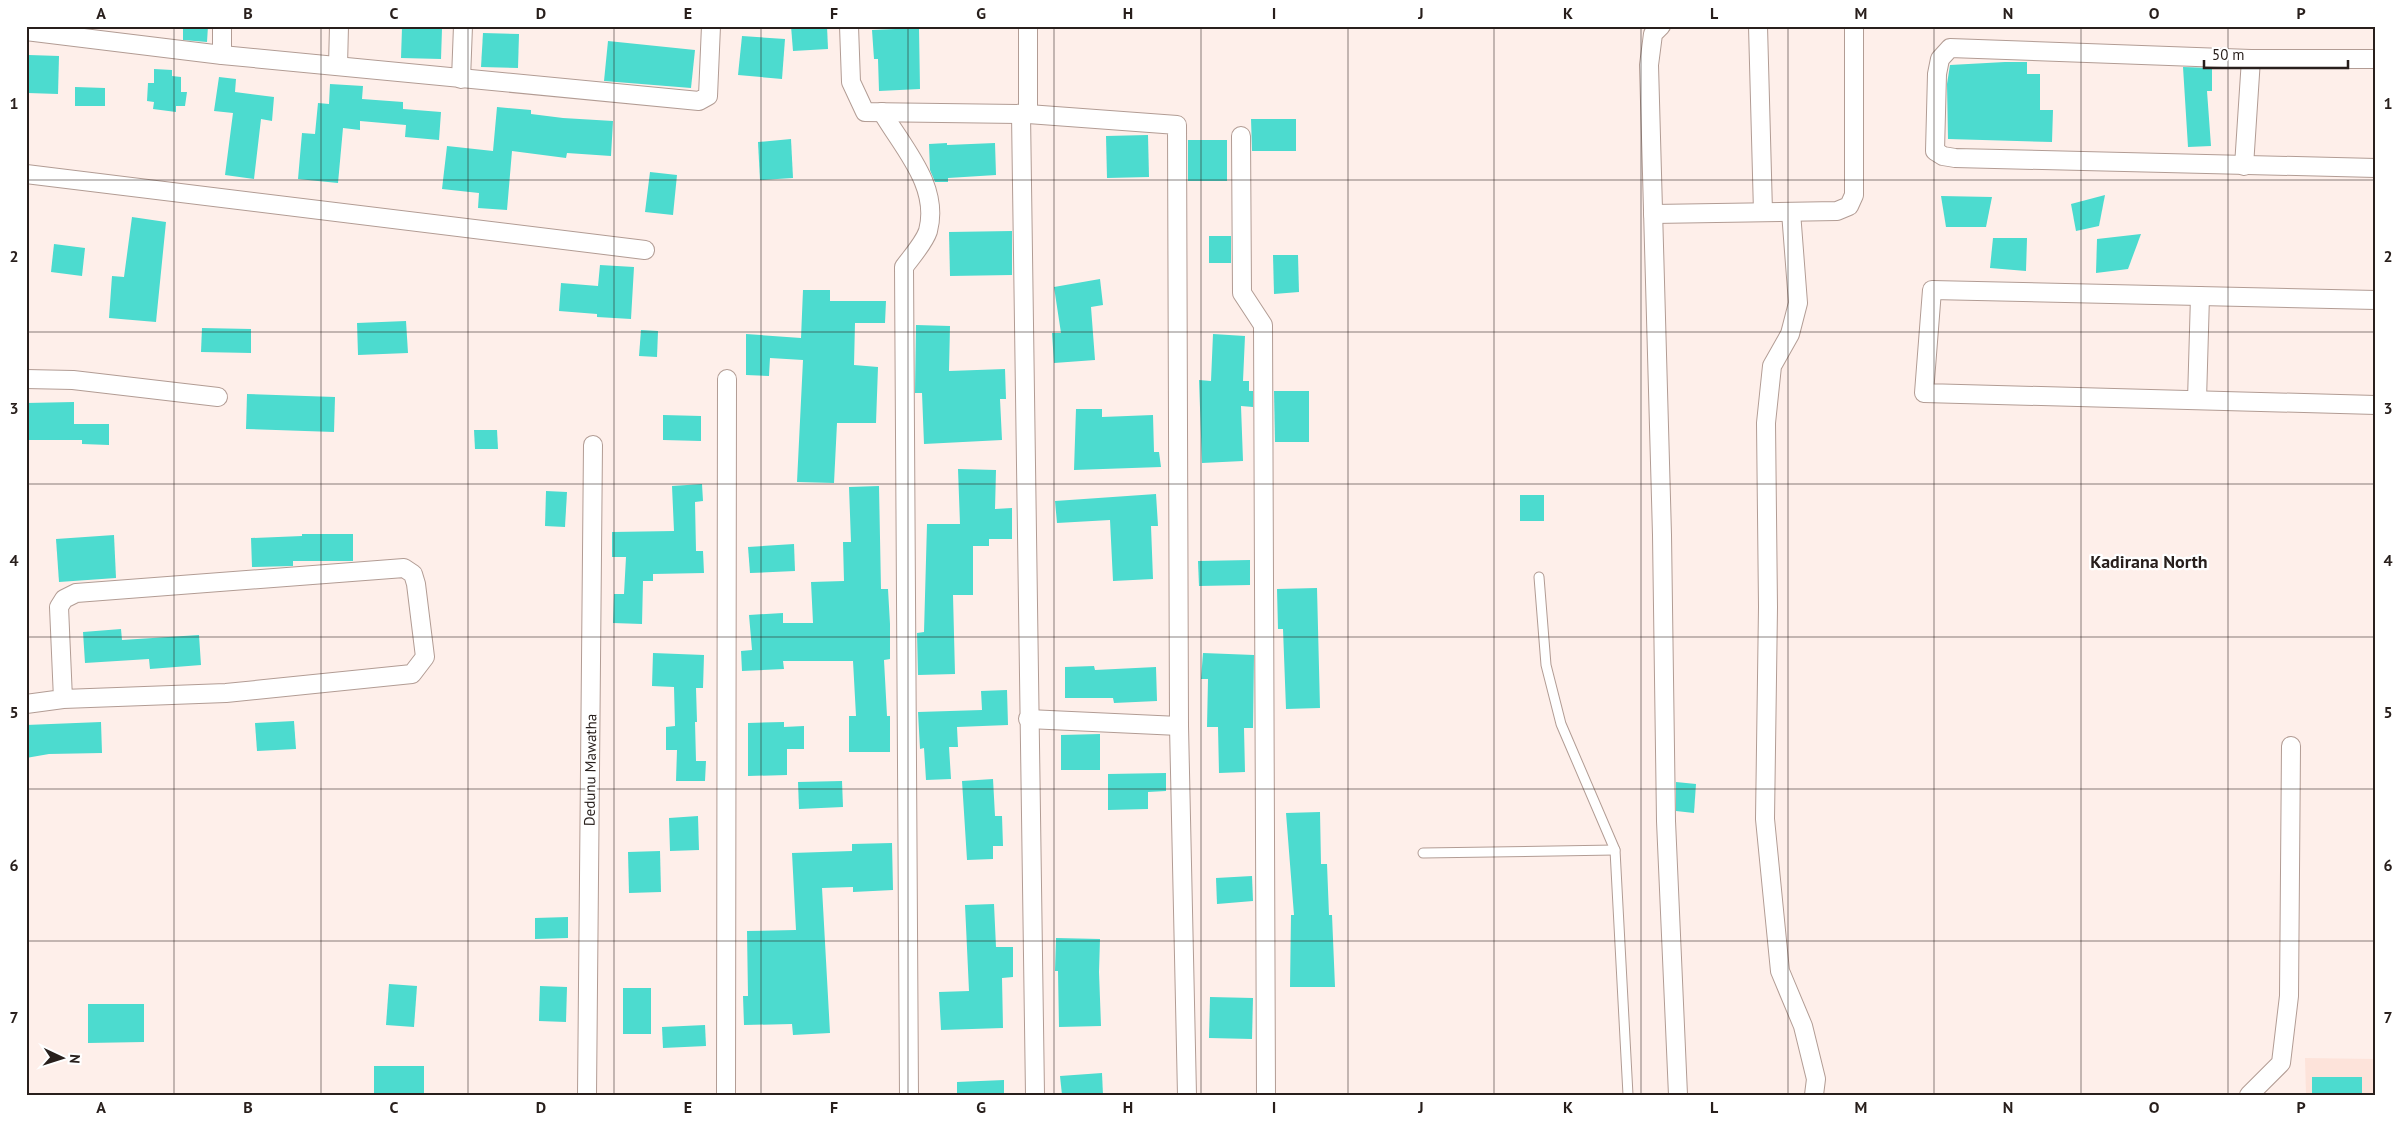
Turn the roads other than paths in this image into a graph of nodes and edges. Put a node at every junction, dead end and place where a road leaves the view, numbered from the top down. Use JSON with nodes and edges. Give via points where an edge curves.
{"nodes":[{"id":1,"x":222,"y":26,"type":"edge"},
{"id":2,"x":339,"y":26,"type":"edge"},
{"id":3,"x":463,"y":26,"type":"edge"},
{"id":4,"x":711,"y":26,"type":"edge"},
{"id":5,"x":849,"y":26,"type":"edge"},
{"id":6,"x":1028,"y":26,"type":"edge"},
{"id":7,"x":1661,"y":26,"type":"edge"},
{"id":8,"x":1758,"y":26,"type":"edge"},
{"id":9,"x":1854,"y":26,"type":"edge"},
{"id":10,"x":26,"y":31,"type":"edge"},
{"id":11,"x":104,"y":33,"type":"edge"},
{"id":12,"x":222,"y":55,"type":"junction"},
{"id":13,"x":2251,"y":59,"type":"junction"},
{"id":14,"x":2376,"y":59,"type":"edge"},
{"id":15,"x":338,"y":66,"type":"junction"},
{"id":16,"x":461,"y":79,"type":"junction"},
{"id":17,"x":882,"y":112,"type":"junction"},
{"id":18,"x":1025,"y":114,"type":"junction"},
{"id":19,"x":1241,"y":136,"type":"dead end"},
{"id":20,"x":2244,"y":166,"type":"junction"},
{"id":21,"x":2376,"y":168,"type":"edge"},
{"id":22,"x":26,"y":174,"type":"edge"},
{"id":23,"x":1763,"y":212,"type":"junction"},
{"id":24,"x":1792,"y":212,"type":"junction"},
{"id":25,"x":1653,"y":214,"type":"junction"},
{"id":26,"x":645,"y":250,"type":"dead end"},
{"id":27,"x":2200,"y":296,"type":"junction"},
{"id":28,"x":2376,"y":300,"type":"edge"},
{"id":29,"x":26,"y":378,"type":"edge"},
{"id":30,"x":727,"y":379,"type":"dead end"},
{"id":31,"x":218,"y":397,"type":"dead end"},
{"id":32,"x":2197,"y":400,"type":"junction"},
{"id":33,"x":2376,"y":405,"type":"edge"},
{"id":34,"x":593,"y":444,"type":"dead end"},
{"id":35,"x":1539,"y":577,"type":"dead end"},
{"id":36,"x":63,"y":699,"type":"junction"},
{"id":37,"x":26,"y":704,"type":"edge"},
{"id":38,"x":1028,"y":719,"type":"junction"},
{"id":39,"x":1179,"y":726,"type":"junction"},
{"id":40,"x":2291,"y":746,"type":"dead end"},
{"id":41,"x":1614,"y":850,"type":"junction"},
{"id":42,"x":1423,"y":853,"type":"dead end"},
{"id":43,"x":587,"y":1095,"type":"edge"},
{"id":44,"x":726,"y":1095,"type":"edge"},
{"id":45,"x":909,"y":1095,"type":"edge"},
{"id":46,"x":1035,"y":1095,"type":"edge"},
{"id":47,"x":1187,"y":1095,"type":"edge"},
{"id":48,"x":1266,"y":1095,"type":"edge"},
{"id":49,"x":1628,"y":1095,"type":"edge"},
{"id":50,"x":1678,"y":1095,"type":"edge"},
{"id":51,"x":1814,"y":1095,"type":"edge"},
{"id":52,"x":2249,"y":1095,"type":"edge"}],
"edges":[{"from":1,"to":12,"type":"street"},
{"from":2,"to":15,"type":"street"},
{"from":3,"to":16,"type":"street"},
{"from":4,"to":16,"type":"street","via":[[708,96],[699,100]]},
{"from":5,"to":17,"type":"street","via":[[851,82],[865,112]]},
{"from":6,"to":18,"type":"street"},
{"from":7,"to":25,"type":"street","via":[[1653,34],[1649,65]]},
{"from":8,"to":23,"type":"street"},
{"from":9,"to":24,"type":"street","via":[[1853,201],[1837,211]]},
{"from":10,"to":11,"type":"street"},
{"from":11,"to":12,"type":"street"},
{"from":12,"to":15,"type":"street"},
{"from":13,"to":14,"type":"street"},
{"from":13,"to":20,"type":"street"},
{"from":13,"to":20,"type":"street","via":[[1950,48],[1940,59],[1934,111],[1935,151],[1943,156]]},
{"from":15,"to":16,"type":"street"},
{"from":17,"to":18,"type":"street"},
{"from":17,"to":45,"type":"street","via":[[918,169],[932,206],[927,233],[904,267]]},
{"from":18,"to":38,"type":"street"},
{"from":18,"to":39,"type":"street","via":[[1177,125]]},
{"from":19,"to":48,"type":"street","via":[[1242,293],[1263,325]]},
{"from":20,"to":21,"type":"street"},
{"from":22,"to":26,"type":"street"},
{"from":23,"to":24,"type":"street"},
{"from":23,"to":25,"type":"street"},
{"from":24,"to":51,"type":"street","via":[[1798,303],[1790,334],[1772,366],[1766,423],[1768,607],[1764,819],[1780,971],[1803,1026],[1816,1079]]},
{"from":25,"to":50,"type":"street","via":[[1666,821]]},
{"from":27,"to":28,"type":"street"},
{"from":27,"to":32,"type":"street"},
{"from":27,"to":32,"type":"street","via":[[1932,290],[1924,393]]},
{"from":29,"to":31,"type":"street","via":[[73,380]]},
{"from":30,"to":44,"type":"street"},
{"from":32,"to":33,"type":"street"},
{"from":34,"to":43,"type":"street","name":"Dedunu Mawatha"},
{"from":35,"to":41,"type":"lane","via":[[1546,665],[1561,724]]},
{"from":36,"to":36,"type":"street","via":[[226,693],[412,674],[425,657],[415,579],[404,568],[76,593],[64,599],[59,607]]},
{"from":36,"to":37,"type":"street"},
{"from":38,"to":39,"type":"street"},
{"from":38,"to":46,"type":"street"},
{"from":39,"to":47,"type":"street"},
{"from":40,"to":52,"type":"street","via":[[2290,996],[2281,1063]]},
{"from":41,"to":42,"type":"lane"},
{"from":41,"to":49,"type":"lane"}]}
